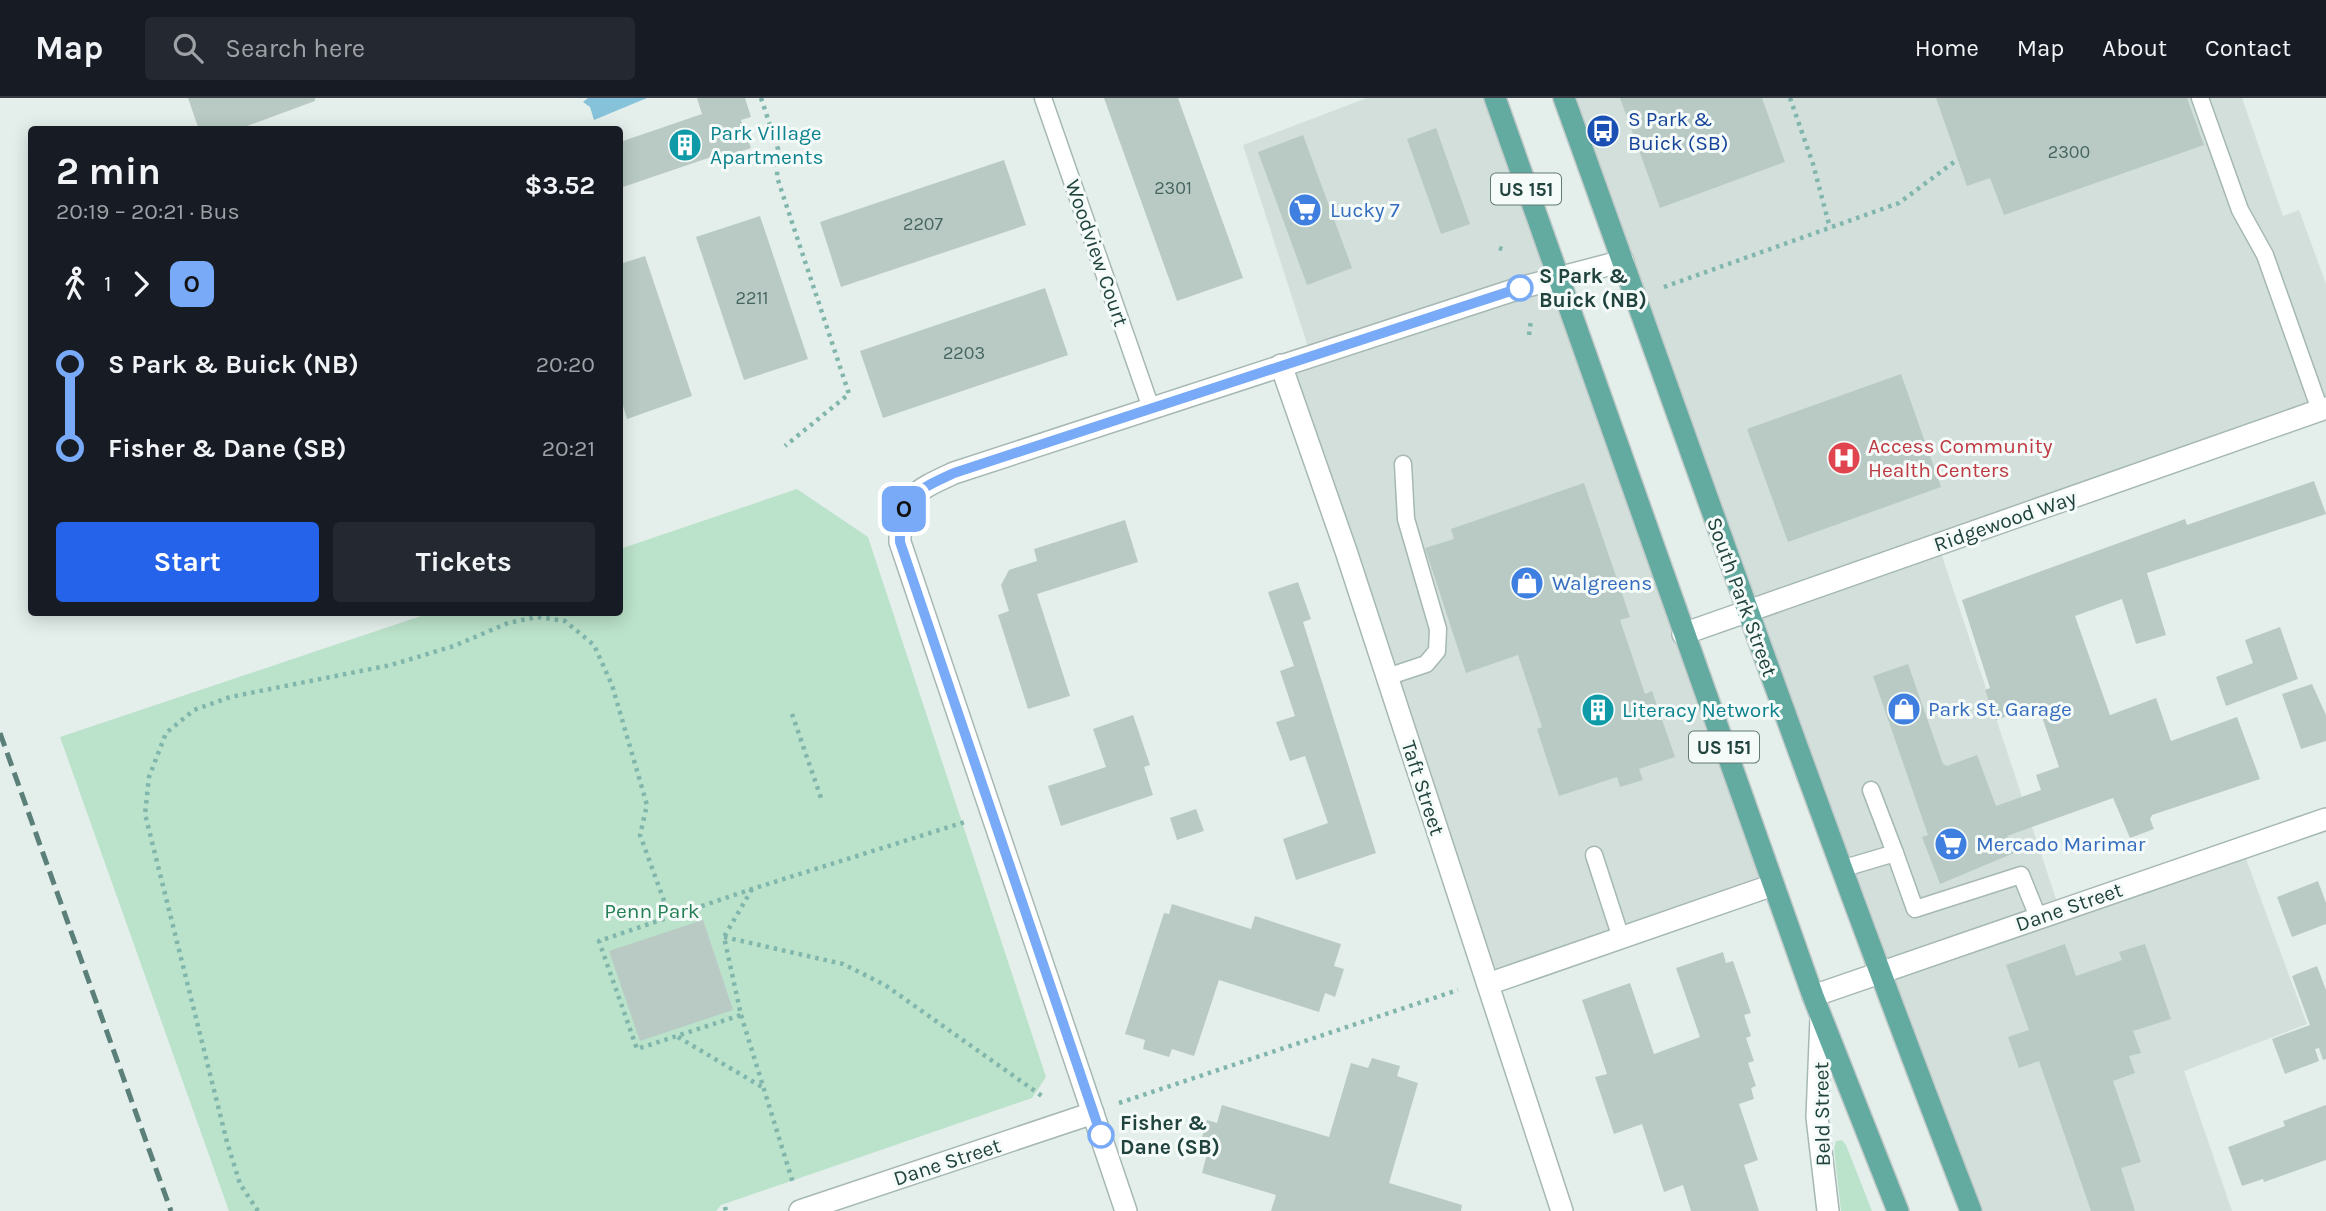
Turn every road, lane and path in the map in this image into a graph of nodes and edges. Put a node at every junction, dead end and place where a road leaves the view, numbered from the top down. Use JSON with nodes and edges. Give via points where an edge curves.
{"nodes":[{"id":1,"x":761,"y":98,"type":"edge"},
{"id":2,"x":1044,"y":98,"type":"edge"},
{"id":3,"x":1495,"y":98,"type":"edge"},
{"id":4,"x":1564,"y":98,"type":"edge"},
{"id":5,"x":1790,"y":98,"type":"edge"},
{"id":6,"x":2200,"y":98,"type":"edge"},
{"id":7,"x":1958,"y":159,"type":"dead end"},
{"id":8,"x":1830,"y":228,"type":"junction"},
{"id":9,"x":1499,"y":248,"type":"dead end"},
{"id":10,"x":1507,"y":251,"type":"dead end"},
{"id":11,"x":1623,"y":261,"type":"junction"},
{"id":12,"x":1559,"y":279,"type":"junction"},
{"id":13,"x":1664,"y":287,"type":"dead end"},
{"id":14,"x":1531,"y":320,"type":"dead end"},
{"id":15,"x":1530,"y":335,"type":"dead end"},
{"id":16,"x":1281,"y":365,"type":"junction"},
{"id":17,"x":1152,"y":408,"type":"junction"},
{"id":18,"x":2323,"y":409,"type":"edge"},
{"id":19,"x":785,"y":446,"type":"dead end"},
{"id":20,"x":1403,"y":464,"type":"dead end"},
{"id":21,"x":1746,"y":611,"type":"junction"},
{"id":22,"x":1683,"y":634,"type":"junction"},
{"id":23,"x":1387,"y":677,"type":"junction"},
{"id":24,"x":792,"y":714,"type":"dead end"},
{"id":25,"x":1871,"y":790,"type":"dead end"},
{"id":26,"x":821,"y":798,"type":"dead end"},
{"id":27,"x":992,"y":814,"type":"junction"},
{"id":28,"x":2326,"y":819,"type":"edge"},
{"id":29,"x":1895,"y":853,"type":"junction"},
{"id":30,"x":1594,"y":855,"type":"dead end"},
{"id":31,"x":1841,"y":869,"type":"junction"},
{"id":32,"x":1773,"y":886,"type":"junction"},
{"id":33,"x":752,"y":889,"type":"junction"},
{"id":34,"x":670,"y":917,"type":"junction"},
{"id":35,"x":2038,"y":917,"type":"junction"},
{"id":36,"x":724,"y":937,"type":"junction"},
{"id":37,"x":1621,"y":937,"type":"junction"},
{"id":38,"x":1878,"y":972,"type":"junction"},
{"id":39,"x":1488,"y":984,"type":"junction"},
{"id":40,"x":1458,"y":990,"type":"dead end"},
{"id":41,"x":1813,"y":996,"type":"junction"},
{"id":42,"x":741,"y":1015,"type":"junction"},
{"id":43,"x":1821,"y":1018,"type":"junction"},
{"id":44,"x":678,"y":1037,"type":"junction"},
{"id":45,"x":763,"y":1088,"type":"junction"},
{"id":46,"x":1042,"y":1096,"type":"dead end"},
{"id":47,"x":1119,"y":1103,"type":"dead end"},
{"id":48,"x":1093,"y":1113,"type":"junction"},
{"id":49,"x":793,"y":1182,"type":"dead end"},
{"id":50,"x":258,"y":1211,"type":"edge"},
{"id":51,"x":800,"y":1211,"type":"edge"},
{"id":52,"x":1126,"y":1211,"type":"edge"},
{"id":53,"x":1562,"y":1211,"type":"edge"},
{"id":54,"x":1828,"y":1211,"type":"edge"},
{"id":55,"x":1898,"y":1211,"type":"edge"},
{"id":56,"x":1971,"y":1211,"type":"edge"}],
"edges":[{"from":1,"to":19,"type":"path","via":[[778,149],[776,177],[849,394]]},
{"from":2,"to":17,"type":"lane","name":"Woodview Court"},
{"from":3,"to":12,"type":"main road","number":"US 151"},
{"from":4,"to":11,"type":"main road","name":"South Park Street","number":"US 151"},
{"from":5,"to":8,"type":"path","via":[[1814,164]]},
{"from":6,"to":18,"type":"lane"},
{"from":7,"to":8,"type":"path","via":[[1899,203]]},
{"from":8,"to":13,"type":"path"},
{"from":9,"to":10,"type":"path"},
{"from":11,"to":12,"type":"street"},
{"from":11,"to":21,"type":"main road","name":"South Park Street","number":"US 151"},
{"from":12,"to":16,"type":"street"},
{"from":12,"to":22,"type":"main road","number":"US 151"},
{"from":14,"to":15,"type":"path"},
{"from":16,"to":17,"type":"street"},
{"from":16,"to":23,"type":"street","name":"Taft Street"},
{"from":17,"to":27,"type":"street","via":[[954,473],[911,496],[900,525],[900,542]]},
{"from":18,"to":21,"type":"street","name":"Ridgewood Way"},
{"from":20,"to":23,"type":"lane","via":[[1406,519],[1438,629],[1437,651],[1426,664]]},
{"from":21,"to":22,"type":"street","name":"Ridgewood Way"},
{"from":21,"to":31,"type":"main road","name":"South Park Street","number":"US 151"},
{"from":22,"to":32,"type":"main road","number":"US 151"},
{"from":23,"to":39,"type":"street","name":"Taft Street"},
{"from":24,"to":26,"type":"path"},
{"from":25,"to":29,"type":"lane"},
{"from":27,"to":33,"type":"path"},
{"from":27,"to":48,"type":"street"},
{"from":28,"to":35,"type":"street","name":"Dane Street"},
{"from":29,"to":31,"type":"lane"},
{"from":29,"to":35,"type":"lane","via":[[1915,909],[2021,875]]},
{"from":30,"to":37,"type":"lane"},
{"from":31,"to":38,"type":"main road","name":"South Park Street","number":"US 151"},
{"from":32,"to":37,"type":"street"},
{"from":32,"to":41,"type":"main road","number":"US 151"},
{"from":33,"to":34,"type":"path"},
{"from":33,"to":36,"type":"path"},
{"from":34,"to":44,"type":"path","via":[[599,941],[637,1049]]},
{"from":34,"to":50,"type":"path","via":[[640,835],[647,805],[612,685],[594,645],[565,621],[537,617],[508,623],[391,665],[230,696],[194,710],[166,733],[149,777],[145,814],[227,1142],[240,1184]]},
{"from":35,"to":38,"type":"street","name":"Dane Street"},
{"from":36,"to":42,"type":"path"},
{"from":36,"to":46,"type":"path","via":[[843,964],[885,985]]},
{"from":37,"to":39,"type":"street"},
{"from":38,"to":41,"type":"street","name":"Dane Street"},
{"from":38,"to":56,"type":"main road","name":"South Park Street","number":"US 151"},
{"from":39,"to":53,"type":"street","name":"Taft Street"},
{"from":40,"to":47,"type":"path"},
{"from":41,"to":43,"type":"main road","number":"US 151"},
{"from":42,"to":44,"type":"path"},
{"from":42,"to":45,"type":"path"},
{"from":43,"to":54,"type":"street","name":"Beld Street","via":[[1817,1117]]},
{"from":43,"to":55,"type":"main road","number":"US 151"},
{"from":44,"to":45,"type":"path"},
{"from":45,"to":49,"type":"path"},
{"from":48,"to":51,"type":"street","name":"Dane Street"},
{"from":48,"to":52,"type":"street"}]}
